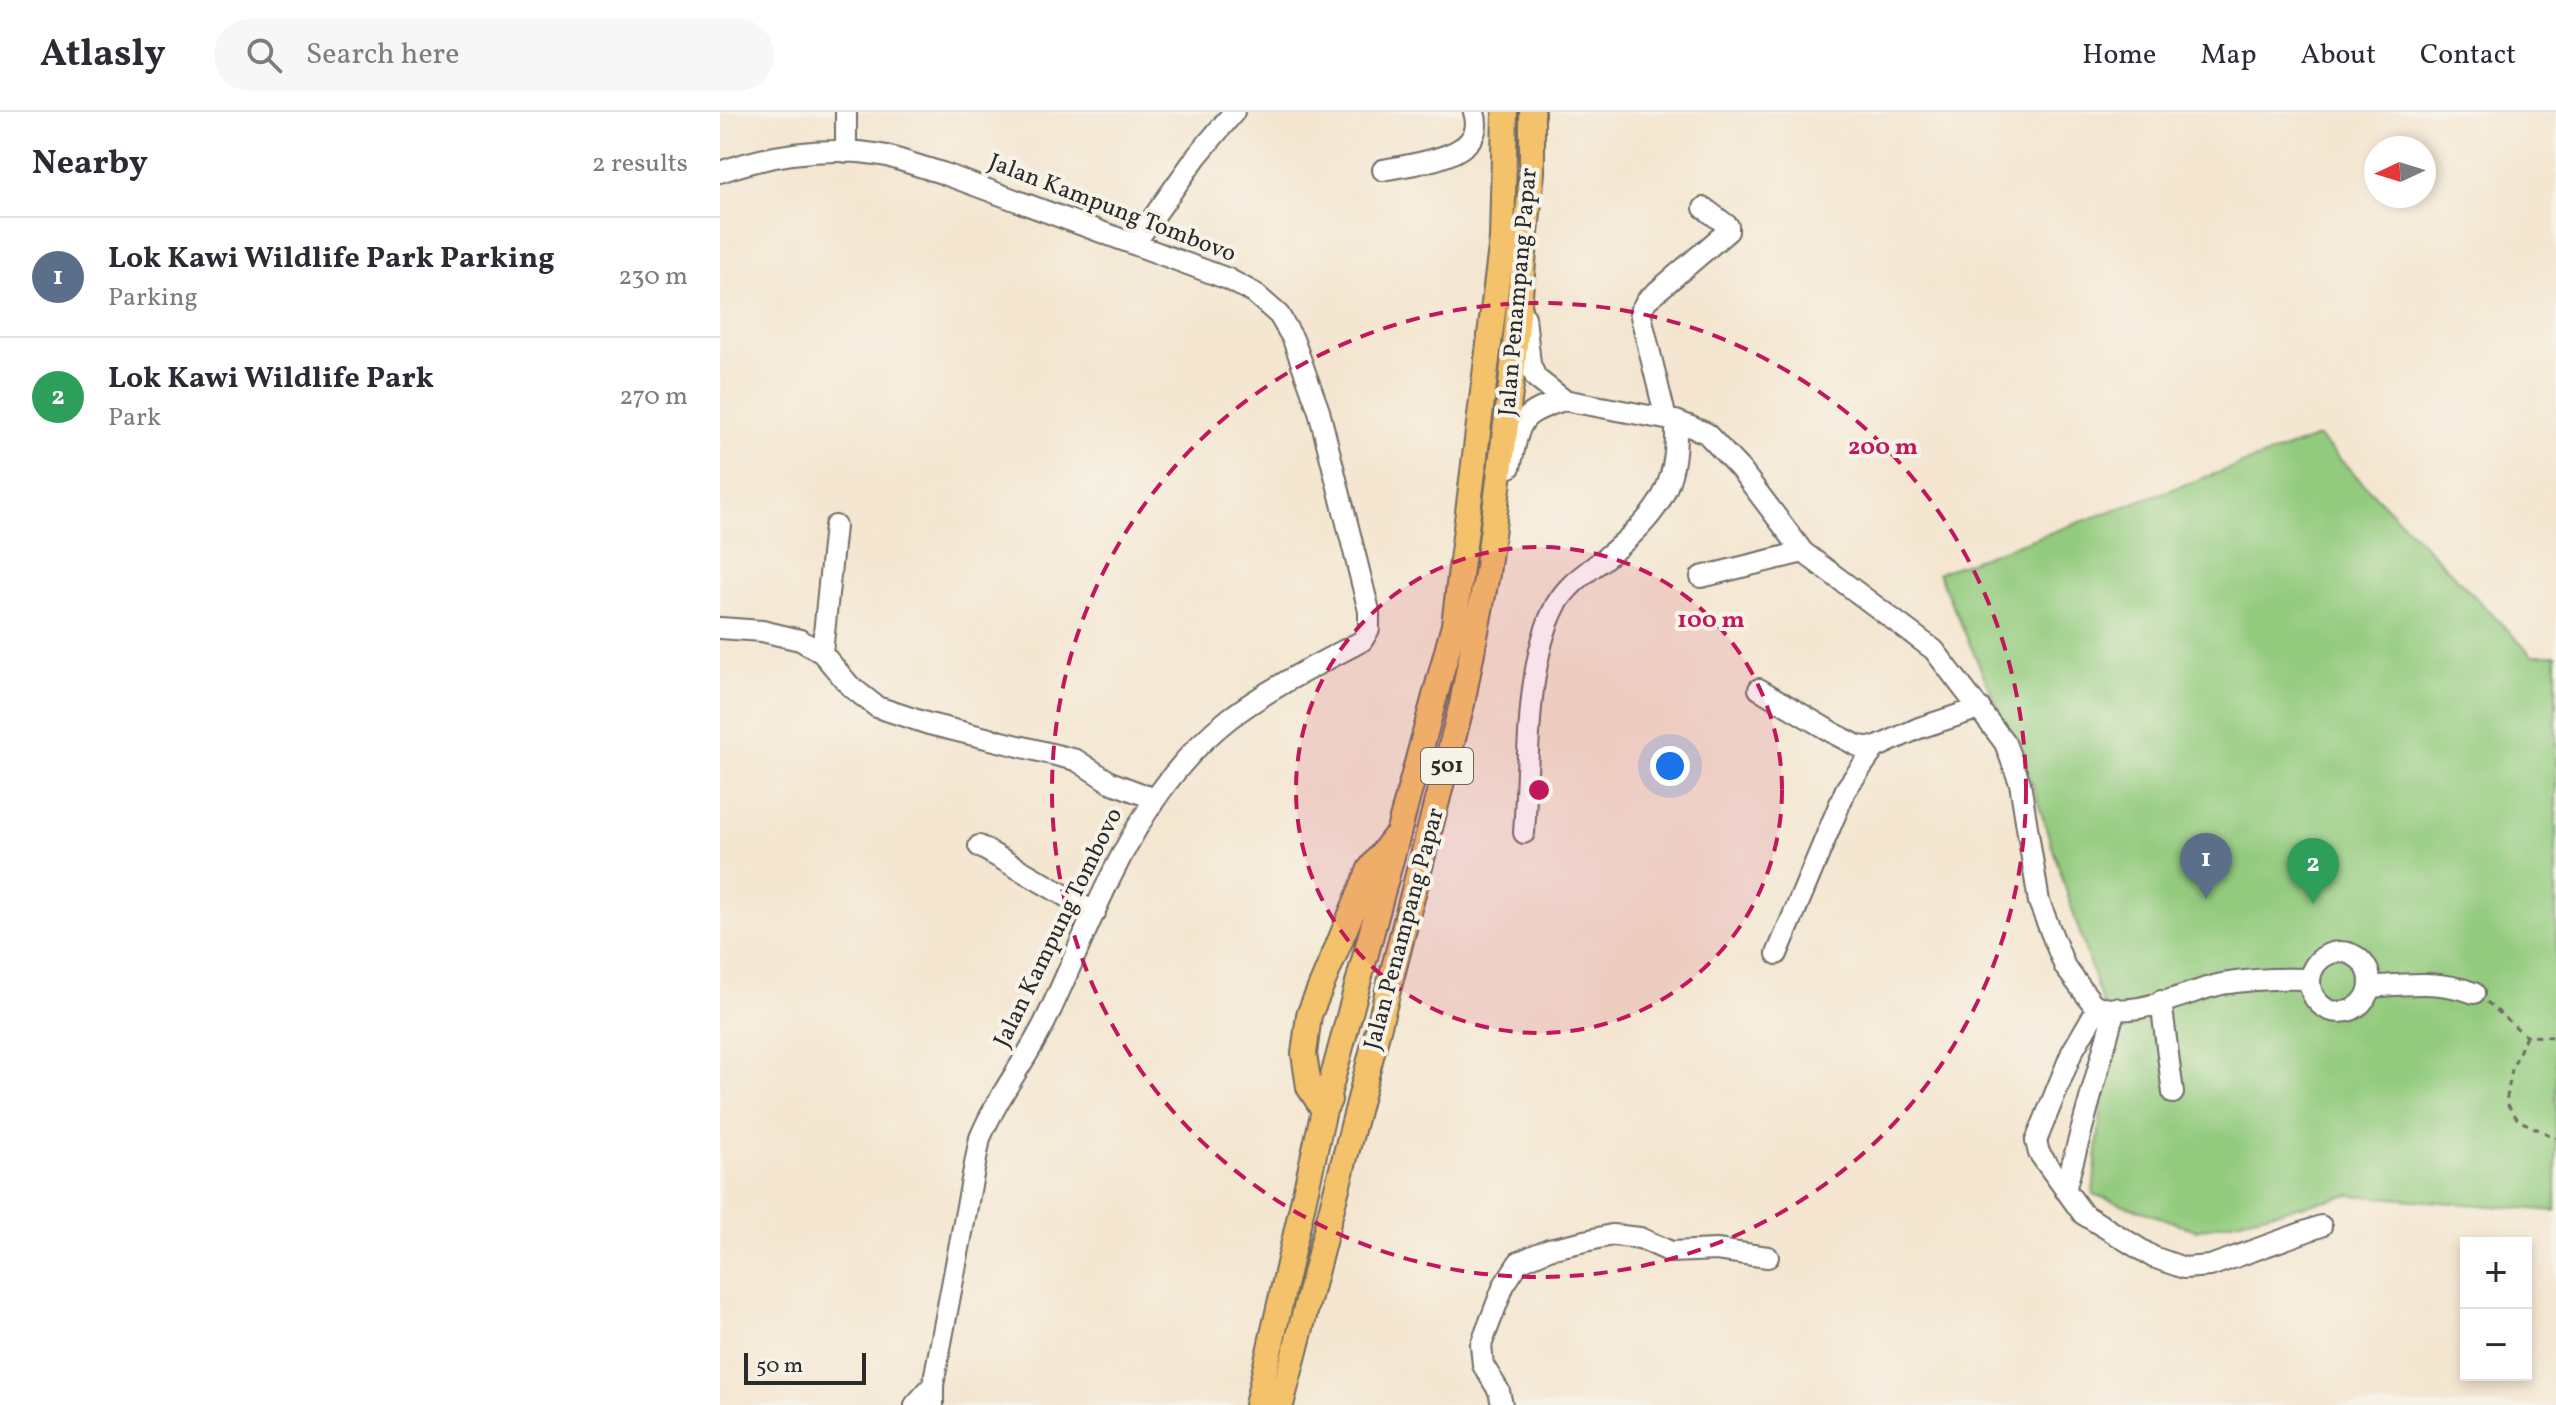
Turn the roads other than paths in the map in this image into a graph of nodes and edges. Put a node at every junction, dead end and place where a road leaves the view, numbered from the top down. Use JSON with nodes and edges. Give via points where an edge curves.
{"nodes":[{"id":1,"x":846,"y":112,"type":"edge"},
{"id":2,"x":1234,"y":112,"type":"edge"},
{"id":3,"x":1474,"y":112,"type":"edge"},
{"id":4,"x":1505,"y":112,"type":"edge"},
{"id":5,"x":1532,"y":112,"type":"edge"},
{"id":6,"x":846,"y":152,"type":"junction"},
{"id":7,"x":1383,"y":170,"type":"dead end"},
{"id":8,"x":720,"y":172,"type":"edge"},
{"id":9,"x":1704,"y":208,"type":"dead end"},
{"id":10,"x":1135,"y":243,"type":"junction"},
{"id":11,"x":1523,"y":275,"type":"junction"},
{"id":12,"x":1564,"y":400,"type":"junction"},
{"id":13,"x":1671,"y":420,"type":"junction"},
{"id":14,"x":1494,"y":516,"type":"junction"},
{"id":15,"x":835,"y":526,"type":"dead end"},
{"id":16,"x":1803,"y":552,"type":"junction"},
{"id":17,"x":1701,"y":577,"type":"dead end"},
{"id":18,"x":720,"y":628,"type":"edge"},
{"id":19,"x":822,"y":653,"type":"junction"},
{"id":20,"x":1759,"y":689,"type":"dead end"},
{"id":21,"x":1980,"y":708,"type":"junction"},
{"id":22,"x":1875,"y":748,"type":"junction"},
{"id":23,"x":1155,"y":799,"type":"junction"},
{"id":24,"x":1399,"y":831,"type":"junction"},
{"id":25,"x":1524,"y":833,"type":"dead end"},
{"id":26,"x":979,"y":846,"type":"dead end"},
{"id":27,"x":1095,"y":913,"type":"junction"},
{"id":28,"x":1777,"y":954,"type":"dead end"},
{"id":29,"x":2310,"y":979,"type":"junction"},
{"id":30,"x":1392,"y":986,"type":"junction"},
{"id":31,"x":2370,"y":987,"type":"junction"},
{"id":32,"x":2474,"y":993,"type":"road end"},
{"id":33,"x":2161,"y":1001,"type":"junction"},
{"id":34,"x":2107,"y":1008,"type":"junction"},
{"id":35,"x":2173,"y":1093,"type":"dead end"},
{"id":36,"x":1324,"y":1110,"type":"junction"},
{"id":37,"x":2065,"y":1190,"type":"junction"},
{"id":38,"x":2321,"y":1226,"type":"dead end"},
{"id":39,"x":1768,"y":1257,"type":"dead end"},
{"id":40,"x":933,"y":1395,"type":"edge"},
{"id":41,"x":915,"y":1405,"type":"edge"},
{"id":42,"x":1257,"y":1405,"type":"edge"},
{"id":43,"x":1281,"y":1405,"type":"edge"},
{"id":44,"x":1502,"y":1405,"type":"edge"}],
"edges":[{"from":1,"to":6,"type":"street"},
{"from":2,"to":10,"type":"street"},
{"from":3,"to":7,"type":"street","via":[[1479,126],[1464,145],[1441,158]]},
{"from":4,"to":24,"type":"main road","name":"Jalan Penampang Papar","number":"501","via":[[1502,239],[1454,625]]},
{"from":5,"to":11,"type":"main road","name":"Jalan Penampang Papar","number":"501"},
{"from":6,"to":8,"type":"street","name":"Jalan Kampung Tombovo","via":[[811,151]]},
{"from":6,"to":10,"type":"street","name":"Jalan Kampung Tombovo","via":[[914,164]]},
{"from":9,"to":13,"type":"street","via":[[1728,231],[1647,300],[1640,312]]},
{"from":10,"to":23,"type":"street","name":"Jalan Kampung Tombovo","via":[[1228,279],[1279,315],[1319,411],[1369,611],[1369,629],[1362,641],[1271,689],[1229,718]]},
{"from":11,"to":12,"type":"street","via":[[1530,364],[1536,378]]},
{"from":11,"to":14,"type":"main road","name":"Jalan Penampang Papar","number":"501"},
{"from":12,"to":13,"type":"street"},
{"from":12,"to":14,"type":"street","via":[[1533,410],[1520,425]]},
{"from":13,"to":16,"type":"street","via":[[1706,433],[1721,447]]},
{"from":13,"to":25,"type":"street","via":[[1677,461],[1666,493],[1641,526],[1569,585],[1544,635],[1535,680]]},
{"from":14,"to":30,"type":"main road","name":"Jalan Penampang Papar","number":"501","via":[[1462,704]]},
{"from":15,"to":19,"type":"street"},
{"from":16,"to":17,"type":"street"},
{"from":16,"to":21,"type":"street","via":[[1934,650]]},
{"from":18,"to":19,"type":"street","via":[[782,635]]},
{"from":19,"to":23,"type":"street","via":[[877,707],[1076,760],[1110,782]]},
{"from":20,"to":22,"type":"street","via":[[1858,746]]},
{"from":21,"to":22,"type":"street"},
{"from":21,"to":34,"type":"street","via":[[2005,743],[2020,783],[2039,902],[2065,967],[2087,1000]]},
{"from":22,"to":28,"type":"street","via":[[1846,789]]},
{"from":23,"to":27,"type":"street","name":"Jalan Kampung Tombovo"},
{"from":24,"to":36,"type":"main road","name":"Jalan Penampang Papar","number":"501"},
{"from":24,"to":36,"type":"main road","via":[[1370,869],[1309,1015],[1304,1054],[1309,1087]]},
{"from":26,"to":27,"type":"street"},
{"from":27,"to":40,"type":"street","name":"Jalan Kampung Tombovo","via":[[1044,1023],[980,1138]]},
{"from":29,"to":31,"type":"street","via":[[2322,1006],[2337,1012],[2364,1001]]},
{"from":29,"to":31,"type":"street","via":[[2316,964],[2345,951],[2369,971]]},
{"from":29,"to":33,"type":"street","via":[[2243,981]]},
{"from":30,"to":36,"type":"main road"},
{"from":30,"to":43,"type":"main road","name":"Jalan Penampang Papar","number":"501"},
{"from":31,"to":32,"type":"street","via":[[2420,982]]},
{"from":33,"to":34,"type":"street"},
{"from":33,"to":35,"type":"street"},
{"from":34,"to":37,"type":"street"},
{"from":34,"to":37,"type":"street","via":[[2072,1052],[2036,1141]]},
{"from":36,"to":42,"type":"main road","name":"Jalan Penampang Papar","number":"501"},
{"from":37,"to":38,"type":"street","via":[[2083,1214],[2123,1241],[2184,1268],[2210,1266]]},
{"from":39,"to":44,"type":"street","via":[[1716,1250],[1671,1252],[1640,1238],[1612,1235],[1519,1262],[1504,1285],[1481,1345],[1483,1365]]},
{"from":40,"to":41,"type":"street"}]}
